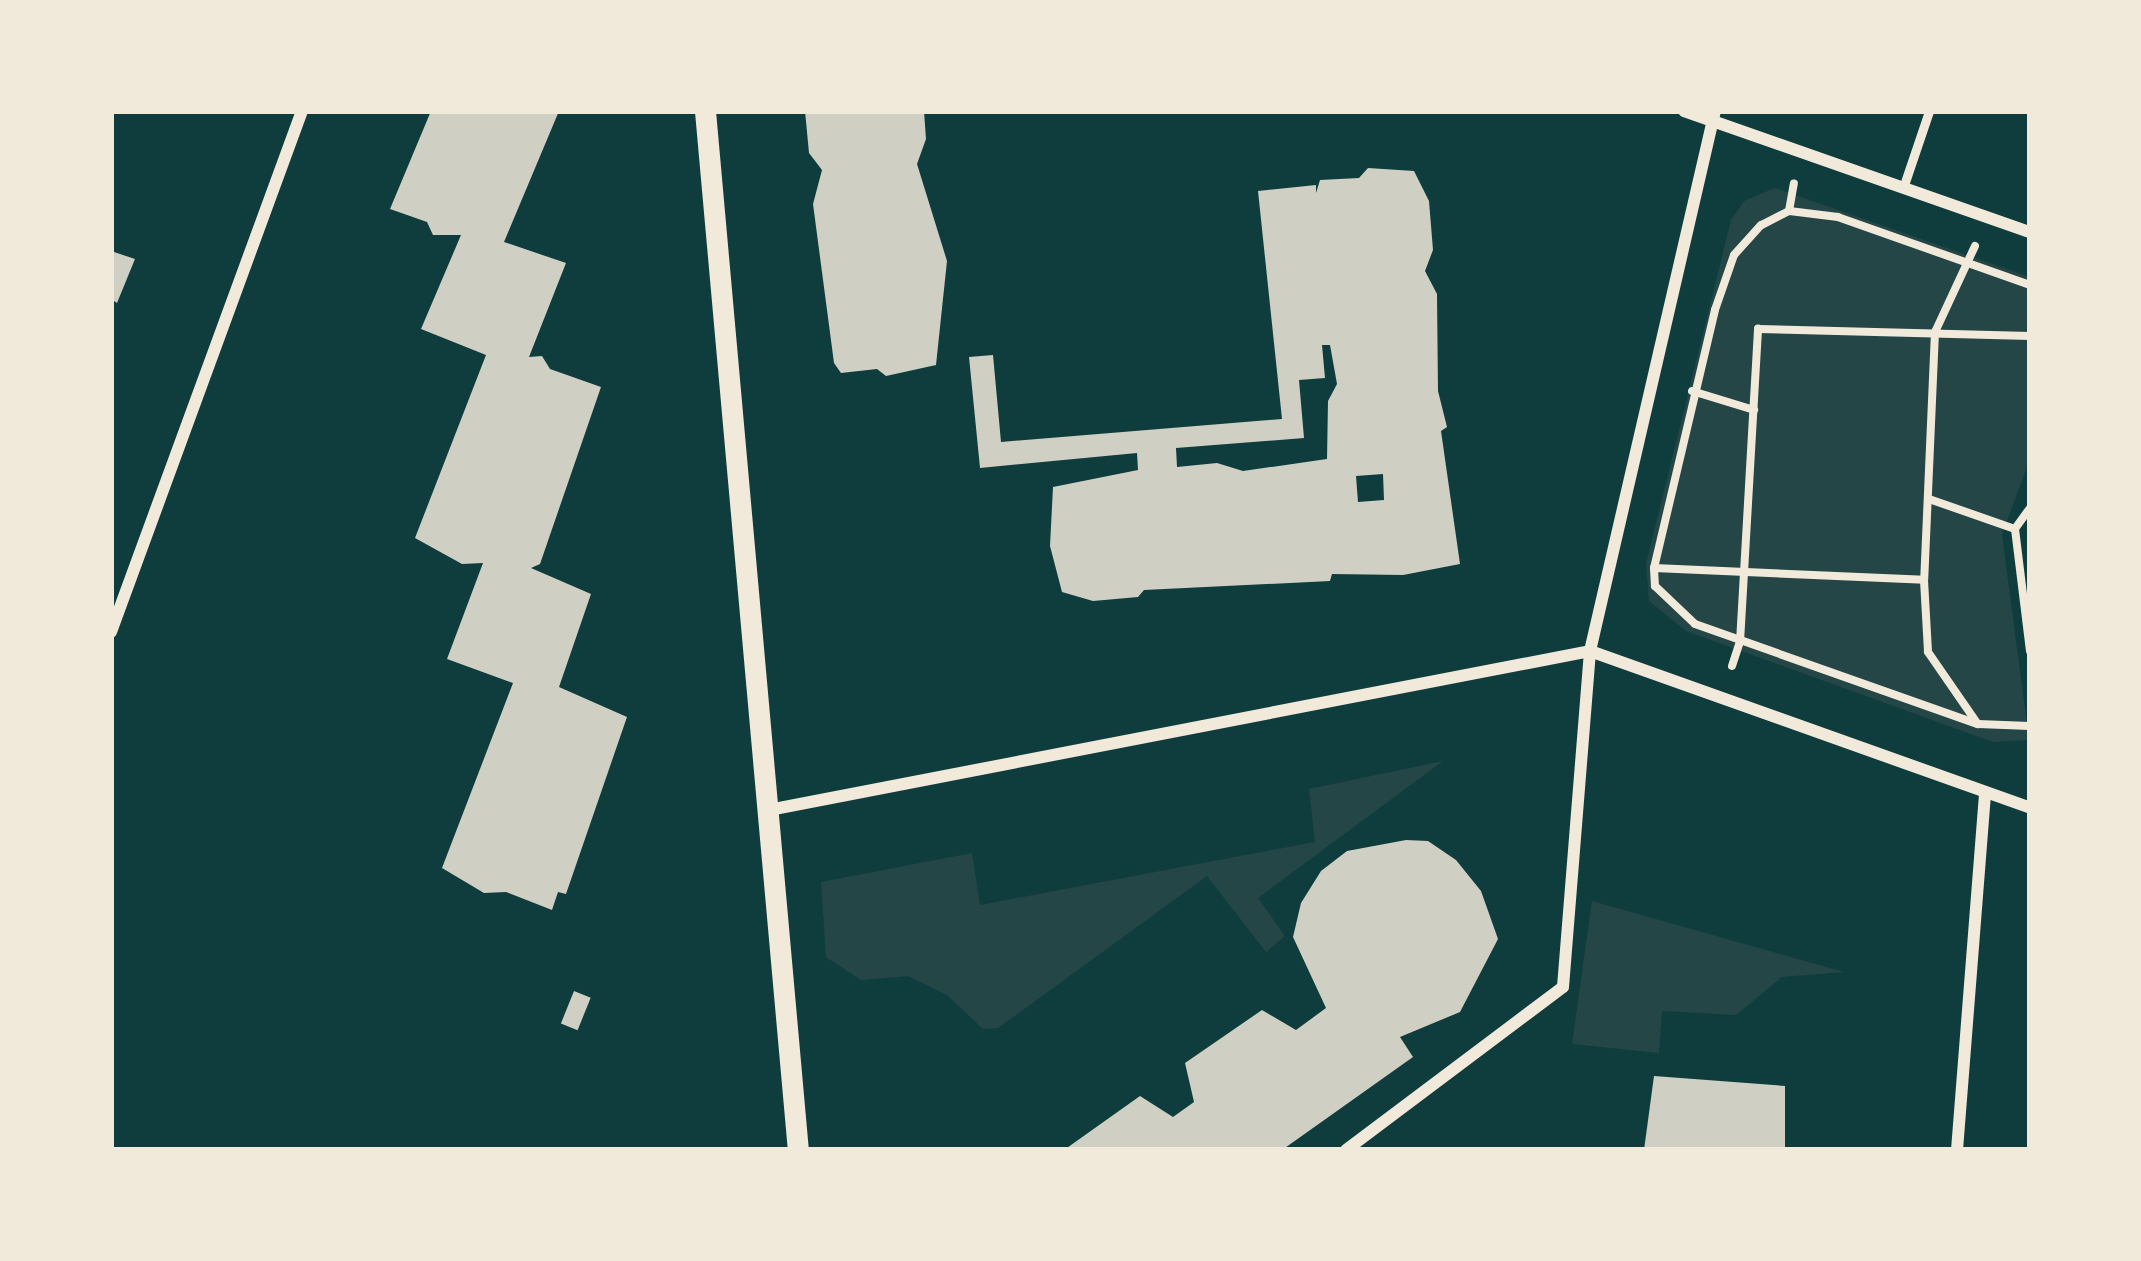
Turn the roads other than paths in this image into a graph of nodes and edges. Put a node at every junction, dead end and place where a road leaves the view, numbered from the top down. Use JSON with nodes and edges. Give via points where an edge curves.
{"nodes":[{"id":1,"x":302,"y":111,"type":"edge"},
{"id":2,"x":705,"y":111,"type":"edge"},
{"id":3,"x":1684,"y":111,"type":"edge"},
{"id":4,"x":1929,"y":111,"type":"edge"},
{"id":5,"x":1714,"y":116,"type":"edge"},
{"id":6,"x":1903,"y":188,"type":"junction"},
{"id":7,"x":2030,"y":232,"type":"edge"},
{"id":8,"x":111,"y":632,"type":"edge"},
{"id":9,"x":1590,"y":651,"type":"junction"},
{"id":10,"x":1984,"y":792,"type":"junction"},
{"id":11,"x":2030,"y":808,"type":"edge"},
{"id":12,"x":769,"y":809,"type":"junction"},
{"id":13,"x":797,"y":1150,"type":"edge"},
{"id":14,"x":1346,"y":1150,"type":"edge"},
{"id":15,"x":1957,"y":1150,"type":"edge"}],
"edges":[{"from":1,"to":8,"type":"street"},
{"from":2,"to":12,"type":"street"},
{"from":3,"to":5,"type":"street"},
{"from":4,"to":6,"type":"lane"},
{"from":5,"to":6,"type":"street"},
{"from":5,"to":9,"type":"street"},
{"from":6,"to":7,"type":"street"},
{"from":9,"to":10,"type":"street"},
{"from":9,"to":12,"type":"street"},
{"from":9,"to":14,"type":"street","via":[[1563,987]]},
{"from":10,"to":11,"type":"street"},
{"from":10,"to":15,"type":"street"},
{"from":12,"to":13,"type":"street"}]}
